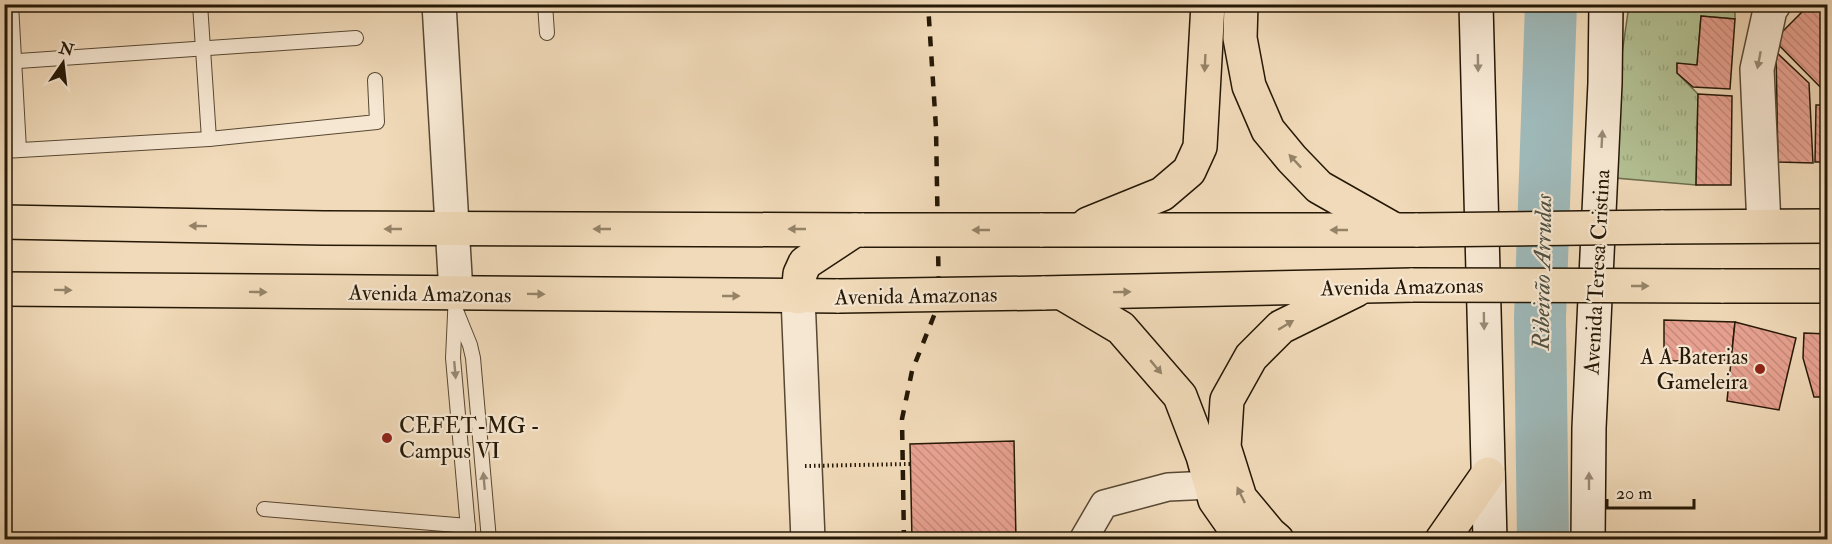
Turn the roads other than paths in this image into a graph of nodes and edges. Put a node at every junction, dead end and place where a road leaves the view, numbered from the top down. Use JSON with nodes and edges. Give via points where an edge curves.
{"nodes":[{"id":1,"x":11,"y":4,"type":"edge"},
{"id":2,"x":200,"y":4,"type":"edge"},
{"id":3,"x":439,"y":4,"type":"edge"},
{"id":4,"x":545,"y":4,"type":"edge"},
{"id":5,"x":1209,"y":4,"type":"edge"},
{"id":6,"x":1241,"y":4,"type":"edge"},
{"id":7,"x":1476,"y":4,"type":"edge"},
{"id":8,"x":1606,"y":4,"type":"edge"},
{"id":9,"x":1616,"y":4,"type":"edge"},
{"id":10,"x":1774,"y":4,"type":"edge"},
{"id":11,"x":547,"y":33,"type":"dead end"},
{"id":12,"x":356,"y":38,"type":"dead end"},
{"id":13,"x":204,"y":50,"type":"junction"},
{"id":14,"x":10,"y":62,"type":"edge"},
{"id":15,"x":375,"y":80,"type":"dead end"},
{"id":16,"x":1605,"y":83,"type":"junction"},
{"id":17,"x":208,"y":139,"type":"junction"},
{"id":18,"x":19,"y":150,"type":"junction"},
{"id":19,"x":4,"y":151,"type":"edge"},
{"id":20,"x":4,"y":222,"type":"edge"},
{"id":21,"x":1764,"y":226,"type":"junction"},
{"id":22,"x":1827,"y":226,"type":"edge"},
{"id":23,"x":452,"y":229,"type":"junction"},
{"id":24,"x":860,"y":230,"type":"junction"},
{"id":25,"x":1072,"y":230,"type":"junction"},
{"id":26,"x":1406,"y":230,"type":"junction"},
{"id":27,"x":1364,"y":286,"type":"junction"},
{"id":28,"x":1827,"y":286,"type":"edge"},
{"id":29,"x":4,"y":289,"type":"edge"},
{"id":30,"x":1052,"y":293,"type":"junction"},
{"id":31,"x":798,"y":297,"type":"junction"},
{"id":32,"x":456,"y":302,"type":"junction"},
{"id":33,"x":1488,"y":474,"type":"junction"},
{"id":34,"x":1211,"y":485,"type":"junction"},
{"id":35,"x":264,"y":509,"type":"dead end"},
{"id":36,"x":468,"y":533,"type":"edge"},
{"id":37,"x":489,"y":540,"type":"edge"},
{"id":38,"x":808,"y":540,"type":"edge"},
{"id":39,"x":1083,"y":540,"type":"edge"},
{"id":40,"x":1243,"y":540,"type":"edge"},
{"id":41,"x":1277,"y":540,"type":"edge"},
{"id":42,"x":1442,"y":540,"type":"edge"},
{"id":43,"x":1490,"y":540,"type":"edge"},
{"id":44,"x":1588,"y":540,"type":"edge"}],
"edges":[{"from":1,"to":14,"type":"lane"},
{"from":2,"to":13,"type":"lane"},
{"from":3,"to":23,"type":"main road"},
{"from":4,"to":11,"type":"lane"},
{"from":5,"to":25,"type":"main road","one_way":true,"via":[[1200,147],[1189,171],[1162,194]]},
{"from":26,"to":6,"type":"main road","one_way":true,"via":[[1319,187],[1268,130],[1250,86],[1240,38]]},
{"from":7,"to":33,"type":"main road","one_way":true},
{"from":8,"to":16,"type":"main road","name":"Avenida Teresa Cristina"},
{"from":9,"to":16,"type":"street"},
{"from":10,"to":21,"type":"main road","one_way":true,"via":[[1757,69]]},
{"from":12,"to":13,"type":"lane"},
{"from":13,"to":14,"type":"lane"},
{"from":13,"to":17,"type":"lane"},
{"from":14,"to":18,"type":"lane"},
{"from":15,"to":17,"type":"lane","via":[[377,122]]},
{"from":44,"to":16,"type":"main road","name":"Avenida Teresa Cristina","one_way":true,"via":[[1589,428]]},
{"from":17,"to":18,"type":"lane"},
{"from":18,"to":19,"type":"lane"},
{"from":23,"to":20,"type":"main road","one_way":true},
{"from":21,"to":22,"type":"main road"},
{"from":21,"to":26,"type":"main road","bridge":true},
{"from":24,"to":23,"type":"main road","one_way":true},
{"from":23,"to":32,"type":"main road"},
{"from":25,"to":24,"type":"main road","one_way":true,"bridge":true},
{"from":24,"to":31,"type":"main road","via":[[804,264]]},
{"from":26,"to":25,"type":"main road","one_way":true},
{"from":27,"to":28,"type":"main road","name":"Avenida Amazonas","one_way":true,"bridge":true},
{"from":30,"to":27,"type":"main road","name":"Avenida Amazonas","one_way":true},
{"from":41,"to":27,"type":"main road","one_way":true,"via":[[1240,498],[1224,447],[1227,400],[1251,357],[1281,327]]},
{"from":29,"to":32,"type":"main road","name":"Avenida Amazonas","one_way":true},
{"from":30,"to":31,"type":"main road","name":"Avenida Amazonas","bridge":true},
{"from":30,"to":34,"type":"main road","one_way":true,"via":[[1121,327],[1180,396]]},
{"from":32,"to":31,"type":"main road","name":"Avenida Amazonas","one_way":true},
{"from":31,"to":38,"type":"main road"},
{"from":32,"to":36,"type":"lane","one_way":true,"via":[[453,358]]},
{"from":37,"to":32,"type":"lane","one_way":true,"via":[[472,358]]},
{"from":33,"to":42,"type":"main road"},
{"from":33,"to":43,"type":"main road"},
{"from":34,"to":39,"type":"street","via":[[1168,487],[1104,504]]},
{"from":34,"to":40,"type":"main road","via":[[1215,500]]},
{"from":35,"to":36,"type":"lane"}]}
